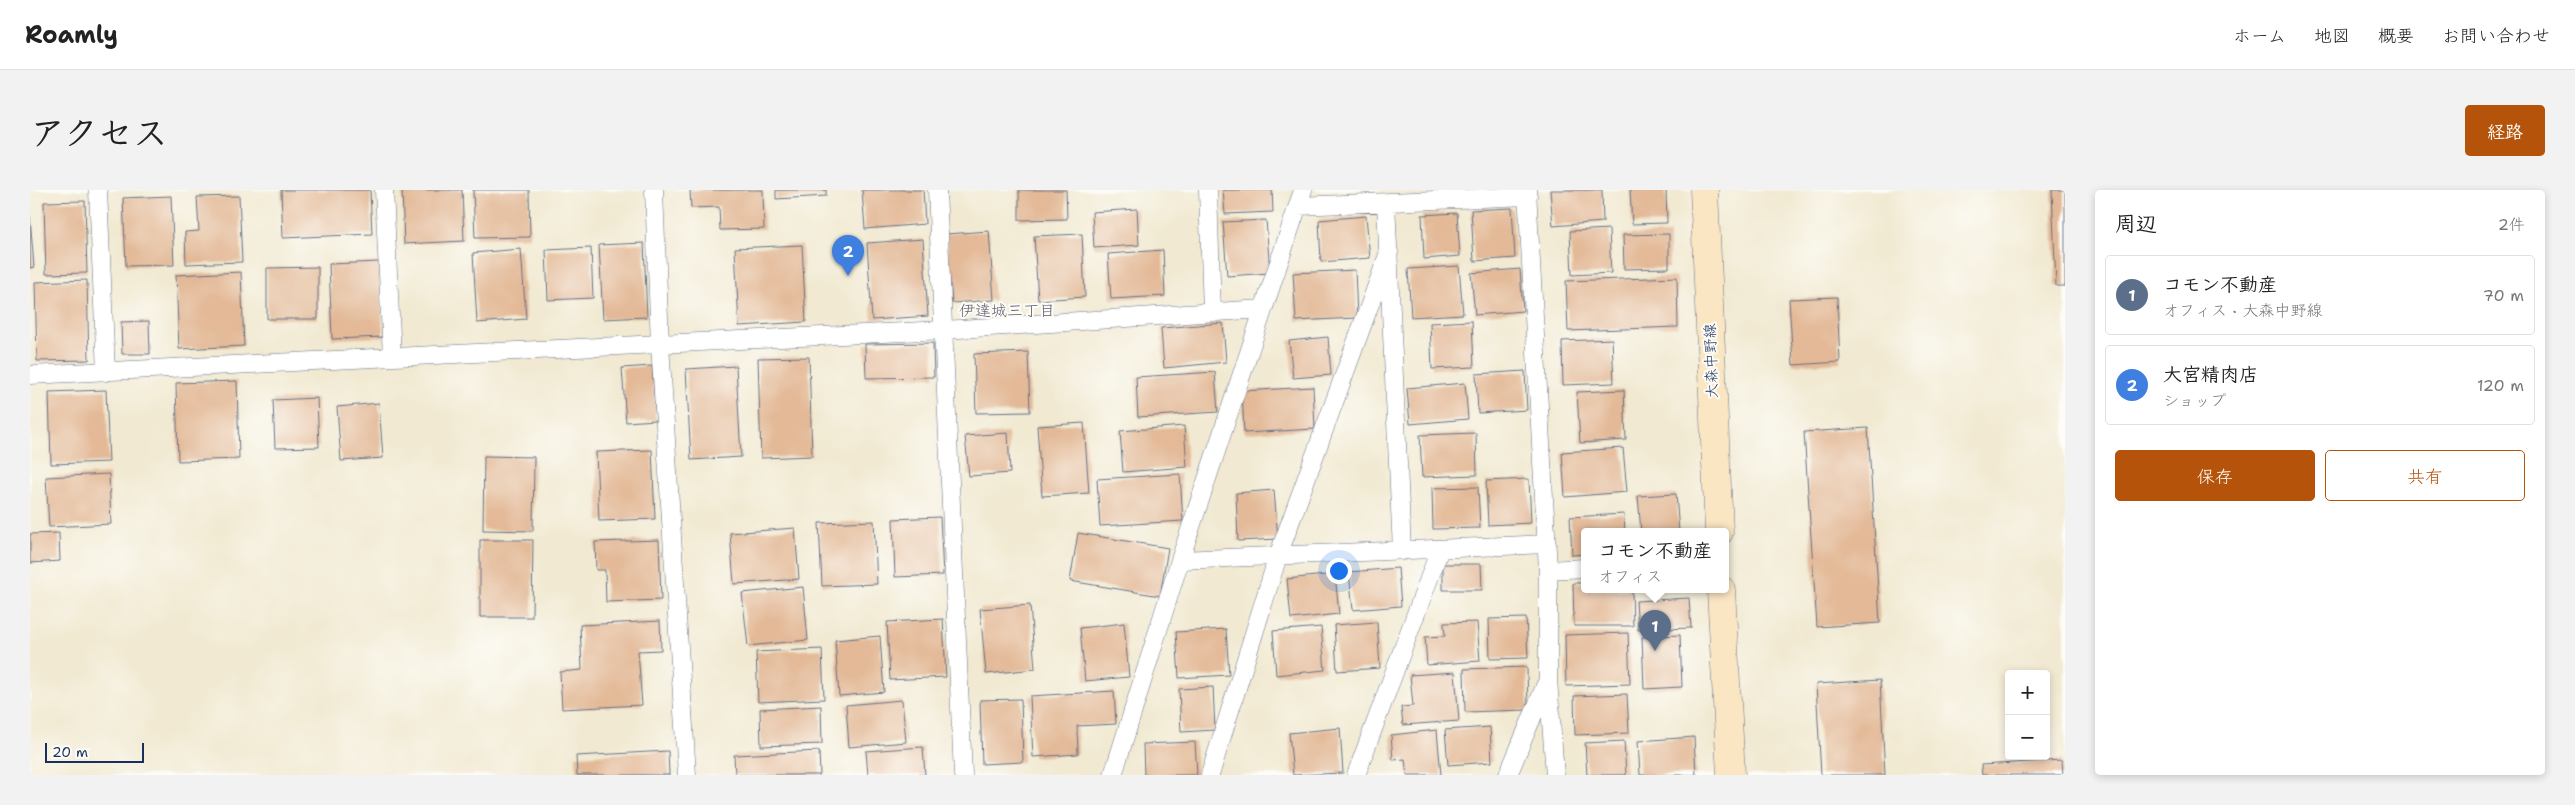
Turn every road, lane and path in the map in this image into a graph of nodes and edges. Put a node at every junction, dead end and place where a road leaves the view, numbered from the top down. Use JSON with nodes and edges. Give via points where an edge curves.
{"nodes":[{"id":1,"x":98,"y":190,"type":"edge"},
{"id":2,"x":384,"y":190,"type":"edge"},
{"id":3,"x":654,"y":190,"type":"edge"},
{"id":4,"x":937,"y":190,"type":"edge"},
{"id":5,"x":1208,"y":190,"type":"edge"},
{"id":6,"x":1704,"y":190,"type":"edge"},
{"id":7,"x":1528,"y":193,"type":"edge"},
{"id":8,"x":1301,"y":198,"type":"edge"},
{"id":9,"x":1386,"y":203,"type":"junction"},
{"id":10,"x":1389,"y":252,"type":"junction"},
{"id":11,"x":1262,"y":309,"type":"junction"},
{"id":12,"x":1212,"y":312,"type":"junction"},
{"id":13,"x":944,"y":330,"type":"junction"},
{"id":14,"x":660,"y":344,"type":"junction"},
{"id":15,"x":392,"y":357,"type":"junction"},
{"id":16,"x":106,"y":372,"type":"junction"},
{"id":17,"x":30,"y":375,"type":"edge"},
{"id":18,"x":1719,"y":528,"type":"edge"},
{"id":19,"x":1547,"y":544,"type":"junction"},
{"id":20,"x":1440,"y":549,"type":"junction"},
{"id":21,"x":1402,"y":551,"type":"junction"},
{"id":22,"x":1278,"y":556,"type":"junction"},
{"id":23,"x":1180,"y":560,"type":"junction"},
{"id":24,"x":1581,"y":568,"type":"edge"},
{"id":25,"x":1548,"y":570,"type":"junction"},
{"id":26,"x":1721,"y":593,"type":"edge"},
{"id":27,"x":1548,"y":679,"type":"junction"},
{"id":28,"x":687,"y":775,"type":"edge"},
{"id":29,"x":963,"y":775,"type":"edge"},
{"id":30,"x":1113,"y":775,"type":"edge"},
{"id":31,"x":1210,"y":775,"type":"edge"},
{"id":32,"x":1356,"y":775,"type":"edge"},
{"id":33,"x":1508,"y":775,"type":"edge"},
{"id":34,"x":1554,"y":775,"type":"edge"},
{"id":35,"x":1731,"y":775,"type":"edge"}],
"edges":[{"from":1,"to":16,"type":"lane"},
{"from":2,"to":15,"type":"lane"},
{"from":3,"to":14,"type":"lane"},
{"from":4,"to":13,"type":"lane"},
{"from":5,"to":12,"type":"lane"},
{"from":6,"to":18,"type":"main road","name":"大森中野線"},
{"from":7,"to":9,"type":"lane"},
{"from":7,"to":19,"type":"lane"},
{"from":8,"to":9,"type":"lane"},
{"from":8,"to":11,"type":"lane"},
{"from":9,"to":10,"type":"lane"},
{"from":10,"to":21,"type":"lane"},
{"from":10,"to":22,"type":"lane"},
{"from":11,"to":12,"type":"lane"},
{"from":11,"to":23,"type":"lane"},
{"from":12,"to":13,"type":"lane"},
{"from":13,"to":14,"type":"lane"},
{"from":13,"to":29,"type":"lane"},
{"from":14,"to":15,"type":"lane"},
{"from":14,"to":28,"type":"lane"},
{"from":15,"to":16,"type":"lane"},
{"from":16,"to":17,"type":"lane"},
{"from":19,"to":20,"type":"lane"},
{"from":19,"to":25,"type":"lane"},
{"from":20,"to":21,"type":"lane"},
{"from":20,"to":32,"type":"lane"},
{"from":21,"to":22,"type":"lane"},
{"from":22,"to":23,"type":"lane"},
{"from":22,"to":31,"type":"lane"},
{"from":23,"to":30,"type":"lane"},
{"from":24,"to":25,"type":"lane"},
{"from":25,"to":27,"type":"lane"},
{"from":26,"to":35,"type":"main road"},
{"from":27,"to":33,"type":"lane"},
{"from":27,"to":34,"type":"lane"}]}
